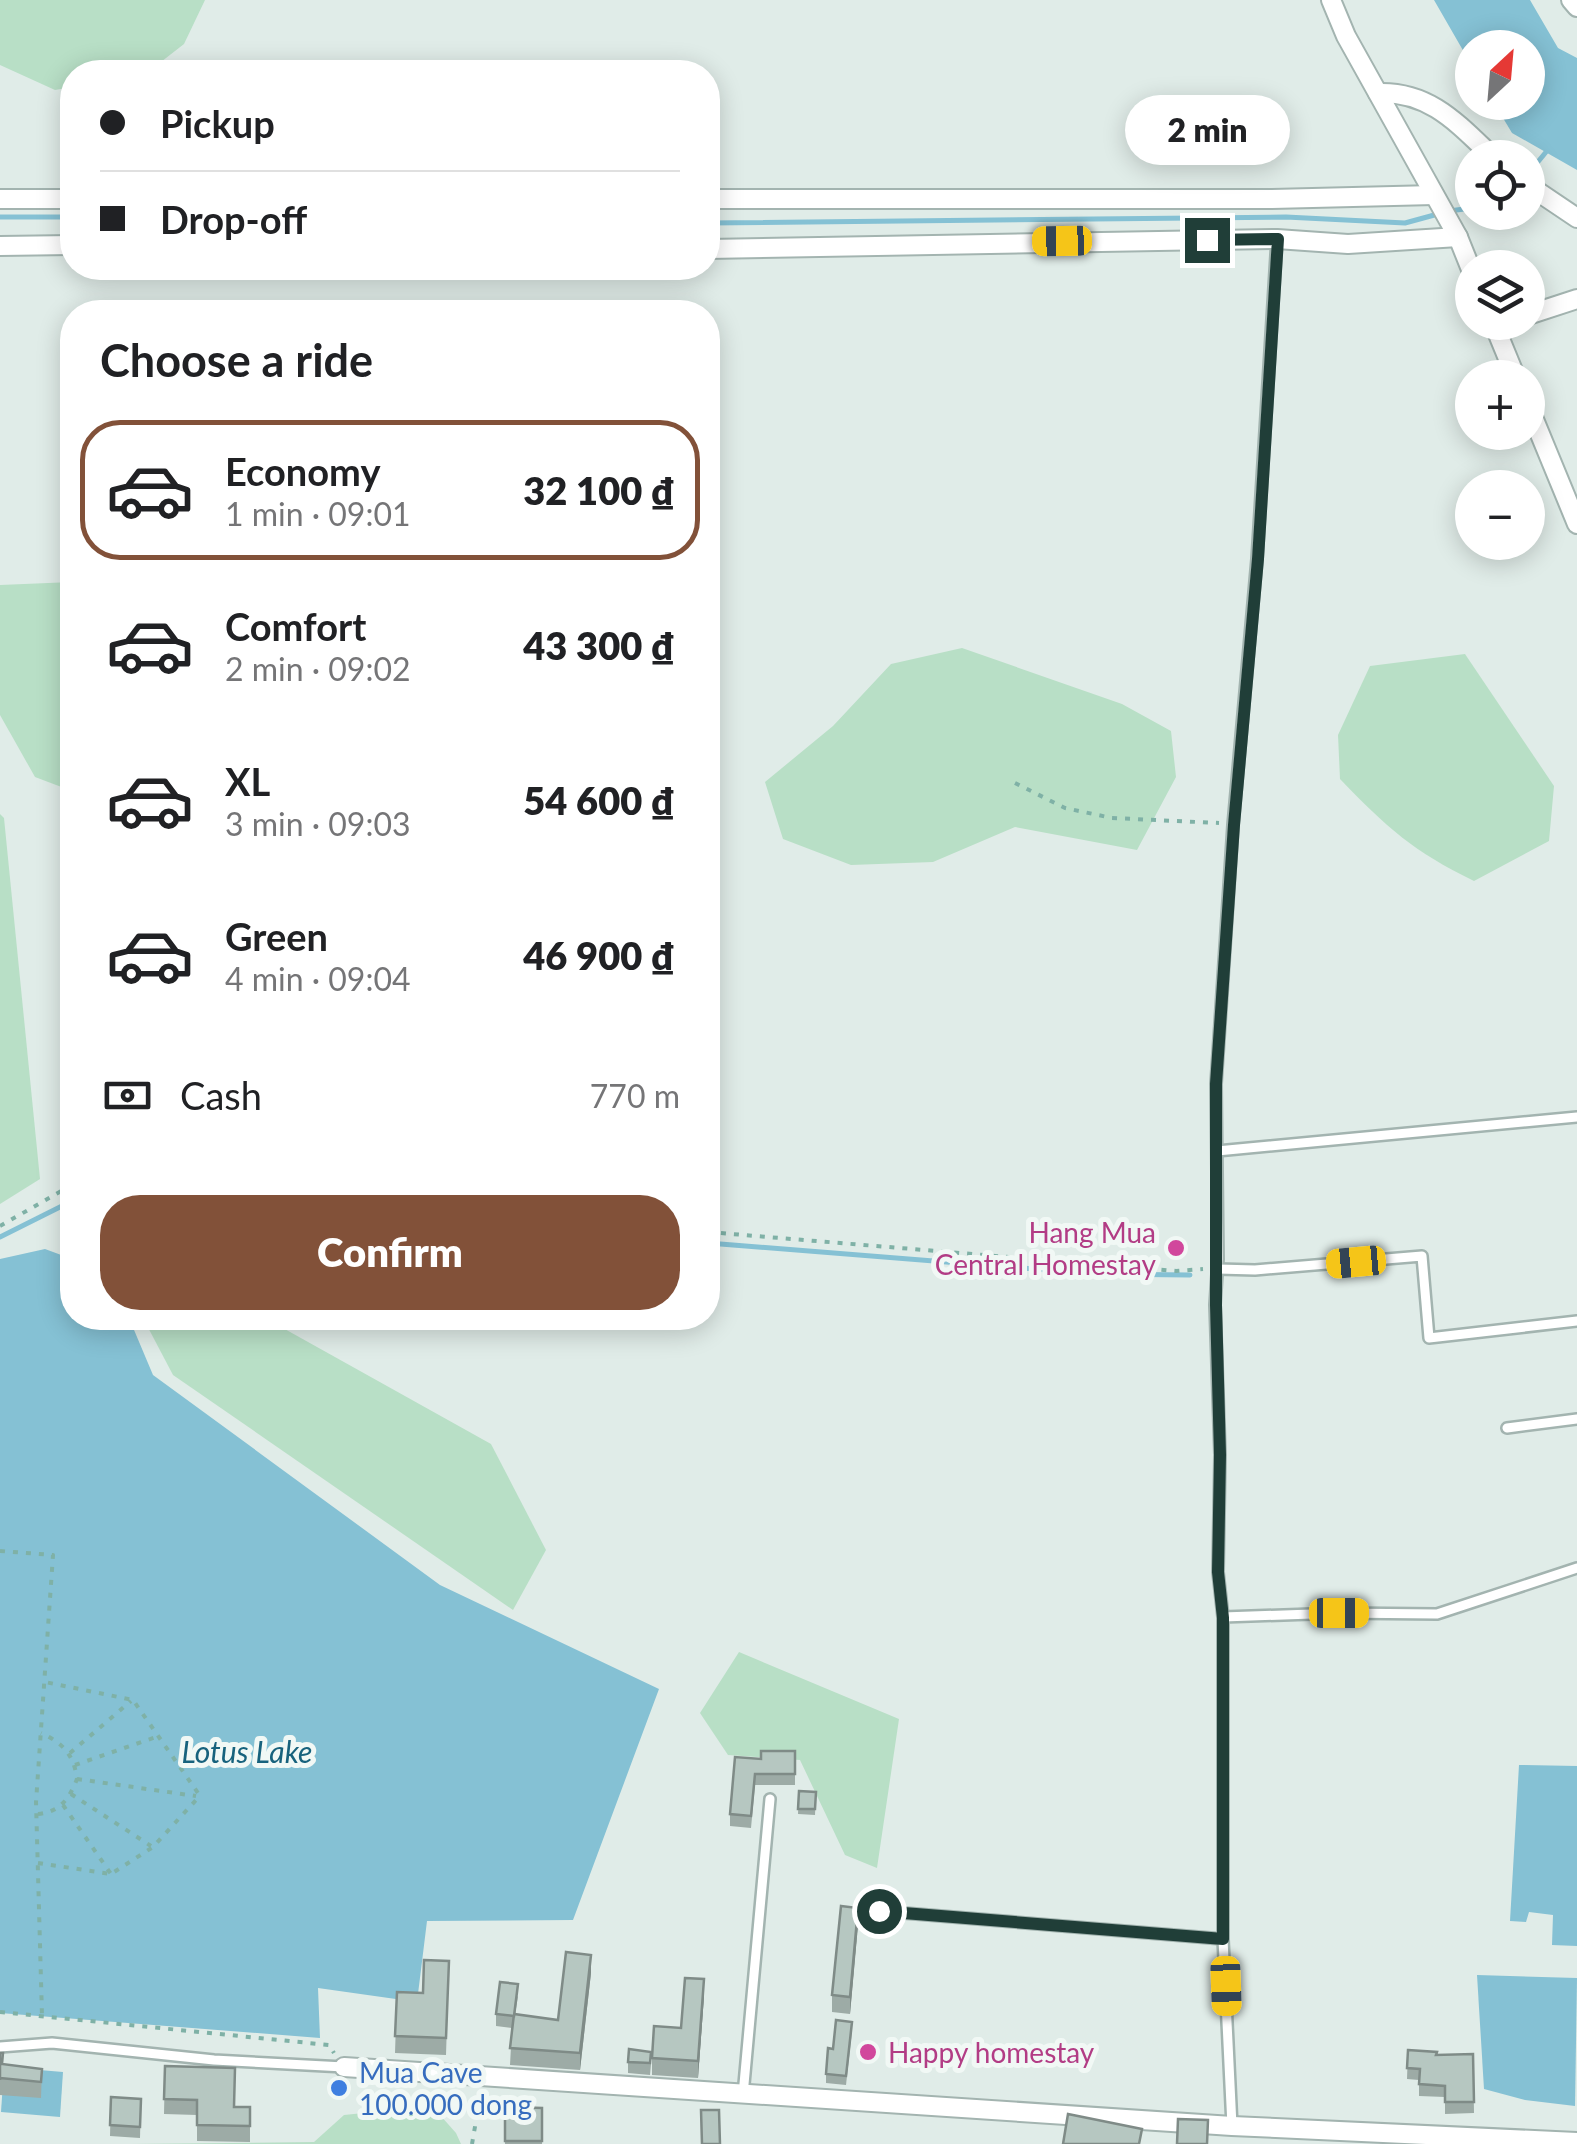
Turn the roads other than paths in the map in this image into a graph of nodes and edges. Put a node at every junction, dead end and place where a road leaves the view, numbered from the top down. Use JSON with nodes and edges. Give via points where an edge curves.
{"nodes":[{"id":1,"x":1331,"y":0,"type":"edge"},
{"id":2,"x":1571,"y":0,"type":"edge"},
{"id":3,"x":1577,"y":7,"type":"edge"},
{"id":4,"x":1378,"y":93,"type":"junction"},
{"id":5,"x":1474,"y":140,"type":"edge"},
{"id":6,"x":1545,"y":196,"type":"edge"},
{"id":7,"x":0,"y":199,"type":"edge"},
{"id":8,"x":60,"y":199,"type":"edge"},
{"id":9,"x":720,"y":199,"type":"edge"},
{"id":10,"x":1441,"y":206,"type":"junction"},
{"id":11,"x":1577,"y":218,"type":"edge"},
{"id":12,"x":1458,"y":237,"type":"junction"},
{"id":13,"x":1278,"y":239,"type":"junction"},
{"id":14,"x":60,"y":245,"type":"edge"},
{"id":15,"x":0,"y":246,"type":"edge"},
{"id":16,"x":720,"y":249,"type":"edge"},
{"id":17,"x":1463,"y":250,"type":"edge"},
{"id":18,"x":1577,"y":299,"type":"edge"},
{"id":19,"x":1545,"y":309,"type":"edge"},
{"id":20,"x":1545,"y":446,"type":"edge"},
{"id":21,"x":1577,"y":524,"type":"edge"},
{"id":22,"x":1577,"y":1117,"type":"edge"},
{"id":23,"x":1217,"y":1151,"type":"junction"},
{"id":24,"x":1218,"y":1269,"type":"junction"},
{"id":25,"x":1577,"y":1321,"type":"edge"},
{"id":26,"x":1577,"y":1419,"type":"edge"},
{"id":27,"x":1506,"y":1428,"type":"dead end"},
{"id":28,"x":1577,"y":1568,"type":"edge"},
{"id":29,"x":1223,"y":1618,"type":"junction"},
{"id":30,"x":770,"y":1799,"type":"dead end"},
{"id":31,"x":879,"y":1911,"type":"dead end"},
{"id":32,"x":1223,"y":1939,"type":"junction"},
{"id":33,"x":0,"y":2047,"type":"edge"},
{"id":34,"x":344,"y":2067,"type":"joint"},
{"id":35,"x":743,"y":2096,"type":"junction"},
{"id":36,"x":1232,"y":2126,"type":"junction"},
{"id":37,"x":1577,"y":2142,"type":"edge"}],
"edges":[{"from":1,"to":4,"type":"street"},
{"from":2,"to":3,"type":"street"},
{"from":4,"to":5,"type":"street","via":[[1424,100]]},
{"from":4,"to":10,"type":"street"},
{"from":6,"to":11,"type":"street"},
{"from":7,"to":8,"type":"street"},
{"from":9,"to":10,"type":"street","via":[[1272,199]]},
{"from":10,"to":12,"type":"street"},
{"from":12,"to":13,"type":"street","via":[[1348,244]]},
{"from":12,"to":17,"type":"street"},
{"from":13,"to":16,"type":"street"},
{"from":13,"to":23,"type":"lane","via":[[1216,1084]]},
{"from":14,"to":15,"type":"street"},
{"from":18,"to":19,"type":"street"},
{"from":20,"to":21,"type":"street"},
{"from":22,"to":23,"type":"lane"},
{"from":23,"to":24,"type":"lane"},
{"from":24,"to":25,"type":"lane","via":[[1422,1256],[1429,1338]]},
{"from":24,"to":29,"type":"lane"},
{"from":26,"to":27,"type":"lane"},
{"from":28,"to":29,"type":"lane","via":[[1437,1614]]},
{"from":29,"to":32,"type":"lane"},
{"from":30,"to":35,"type":"lane"},
{"from":31,"to":32,"type":"lane"},
{"from":32,"to":36,"type":"lane"},
{"from":33,"to":34,"type":"lane","via":[[52,2042]]},
{"from":34,"to":35,"type":"street"},
{"from":35,"to":36,"type":"street"},
{"from":36,"to":37,"type":"street"}]}
